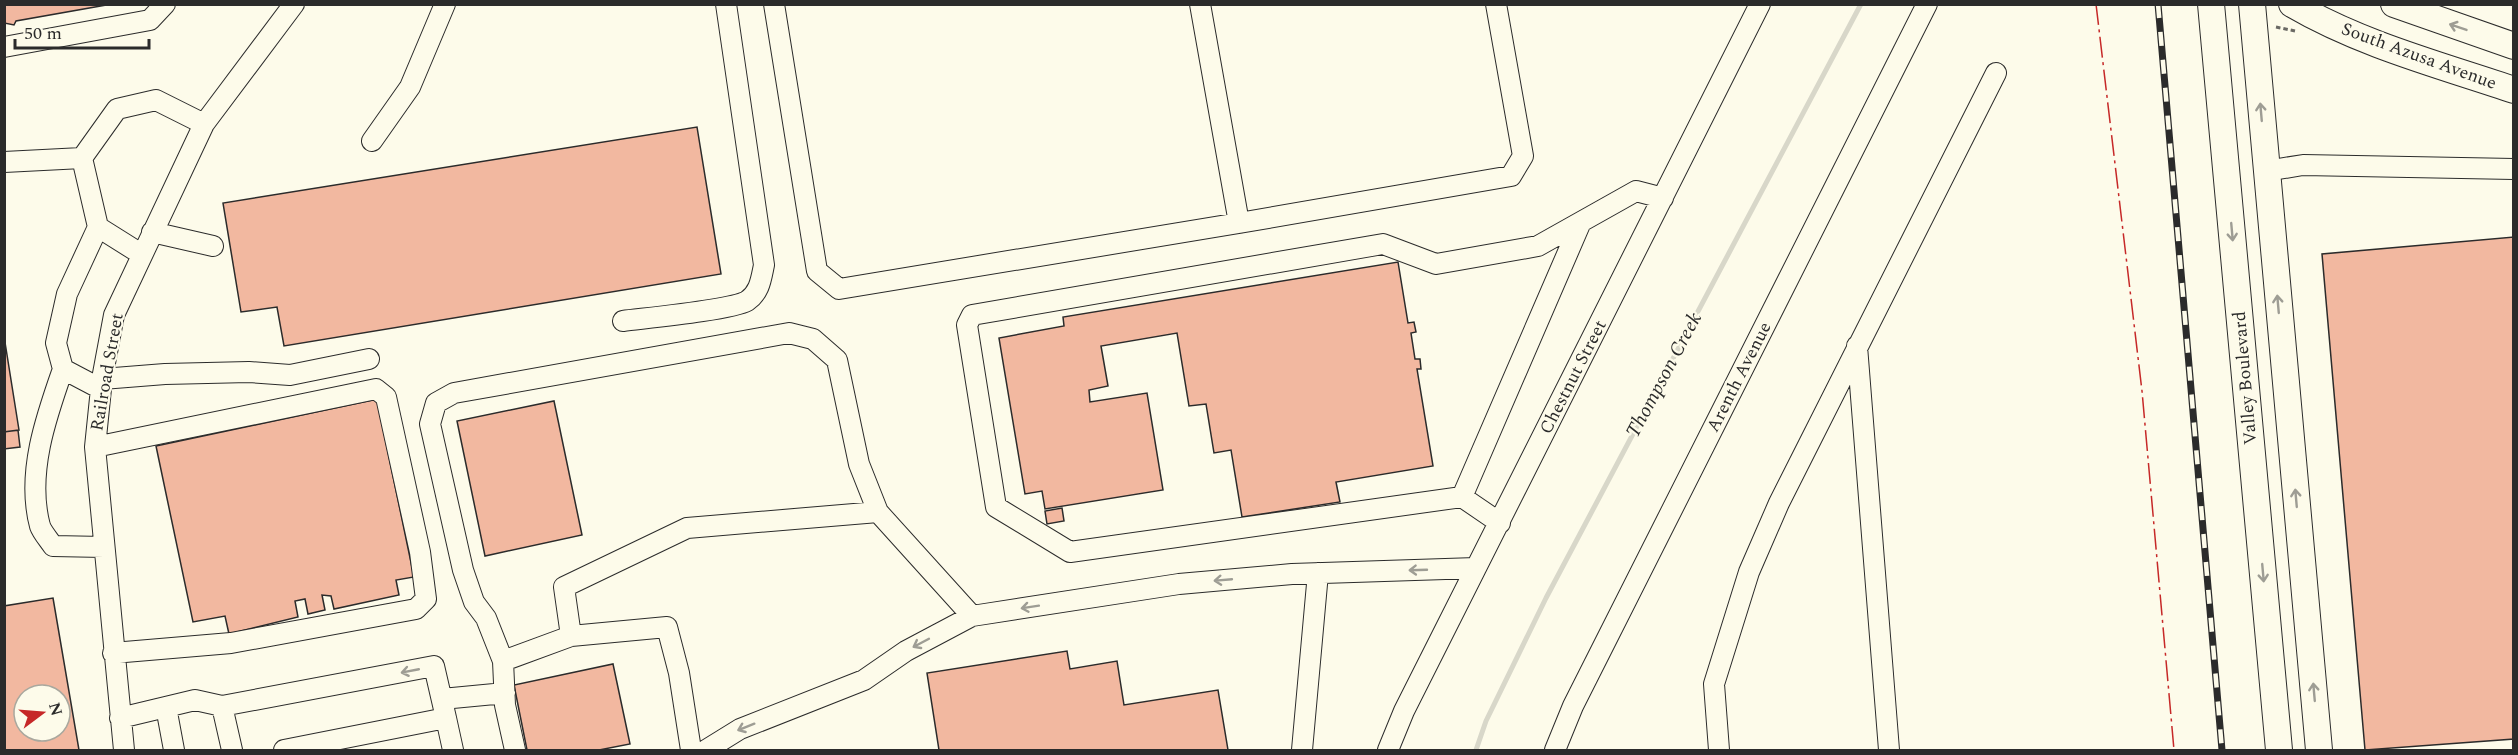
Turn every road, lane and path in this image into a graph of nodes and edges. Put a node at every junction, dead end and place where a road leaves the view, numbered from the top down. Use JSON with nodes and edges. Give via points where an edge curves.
{"nodes":[{"id":1,"x":165,"y":4,"type":"edge"},
{"id":2,"x":294,"y":4,"type":"edge"},
{"id":3,"x":445,"y":4,"type":"edge"},
{"id":4,"x":726,"y":4,"type":"edge"},
{"id":5,"x":774,"y":4,"type":"edge"},
{"id":6,"x":1200,"y":4,"type":"edge"},
{"id":7,"x":1496,"y":4,"type":"edge"},
{"id":8,"x":1760,"y":4,"type":"edge"},
{"id":9,"x":1927,"y":4,"type":"edge"},
{"id":10,"x":2211,"y":4,"type":"edge"},
{"id":11,"x":2252,"y":4,"type":"edge"},
{"id":12,"x":2394,"y":4,"type":"edge"},
{"id":13,"x":2303,"y":11,"type":"edge"},
{"id":14,"x":2514,"y":46,"type":"edge"},
{"id":15,"x":4,"y":47,"type":"edge"},
{"id":16,"x":1995,"y":73,"type":"dead end"},
{"id":17,"x":2514,"y":90,"type":"edge"},
{"id":18,"x":204,"y":124,"type":"junction"},
{"id":19,"x":372,"y":141,"type":"dead end"},
{"id":20,"x":82,"y":158,"type":"junction"},
{"id":21,"x":4,"y":162,"type":"edge"},
{"id":22,"x":2514,"y":168,"type":"edge"},
{"id":23,"x":2266,"y":171,"type":"junction"},
{"id":24,"x":2226,"y":174,"type":"junction"},
{"id":25,"x":1663,"y":198,"type":"junction"},
{"id":26,"x":1581,"y":222,"type":"junction"},
{"id":27,"x":1239,"y":223,"type":"junction"},
{"id":28,"x":98,"y":227,"type":"junction"},
{"id":29,"x":152,"y":232,"type":"junction"},
{"id":30,"x":213,"y":246,"type":"dead end"},
{"id":31,"x":141,"y":254,"type":"junction"},
{"id":32,"x":623,"y":321,"type":"dead end"},
{"id":33,"x":1857,"y":346,"type":"junction"},
{"id":34,"x":369,"y":358,"type":"dead end"},
{"id":35,"x":63,"y":369,"type":"junction"},
{"id":36,"x":102,"y":384,"type":"junction"},
{"id":37,"x":95,"y":447,"type":"junction"},
{"id":38,"x":1462,"y":497,"type":"junction"},
{"id":39,"x":878,"y":512,"type":"junction"},
{"id":40,"x":1500,"y":523,"type":"junction"},
{"id":41,"x":104,"y":547,"type":"junction"},
{"id":42,"x":1476,"y":568,"type":"junction"},
{"id":43,"x":1318,"y":573,"type":"junction"},
{"id":44,"x":972,"y":616,"type":"junction"},
{"id":45,"x":571,"y":636,"type":"junction"},
{"id":46,"x":113,"y":653,"type":"junction"},
{"id":47,"x":503,"y":661,"type":"junction"},
{"id":48,"x":504,"y":693,"type":"junction"},
{"id":49,"x":442,"y":699,"type":"junction"},
{"id":50,"x":222,"y":706,"type":"junction"},
{"id":51,"x":166,"y":707,"type":"junction"},
{"id":52,"x":120,"y":718,"type":"junction"},
{"id":53,"x":446,"y":718,"type":"junction"},
{"id":54,"x":124,"y":750,"type":"edge"},
{"id":55,"x":174,"y":750,"type":"edge"},
{"id":56,"x":232,"y":750,"type":"edge"},
{"id":57,"x":284,"y":750,"type":"edge"},
{"id":58,"x":453,"y":750,"type":"edge"},
{"id":59,"x":515,"y":750,"type":"edge"},
{"id":60,"x":691,"y":750,"type":"edge"},
{"id":61,"x":706,"y":750,"type":"edge"},
{"id":62,"x":1302,"y":750,"type":"edge"},
{"id":63,"x":1388,"y":750,"type":"edge"},
{"id":64,"x":1555,"y":750,"type":"edge"},
{"id":65,"x":1719,"y":750,"type":"edge"},
{"id":66,"x":1889,"y":750,"type":"edge"},
{"id":67,"x":2279,"y":750,"type":"edge"},
{"id":68,"x":2319,"y":750,"type":"edge"}],
"edges":[{"from":1,"to":15,"type":"street","via":[[150,20]]},
{"from":2,"to":18,"type":"street","name":"Railroad Street"},
{"from":3,"to":19,"type":"street","via":[[410,87]]},
{"from":4,"to":32,"type":"street","via":[[764,264],[759,288],[746,301],[728,306]]},
{"from":5,"to":27,"type":"street","via":[[817,271],[839,289]]},
{"from":6,"to":27,"type":"street"},
{"from":7,"to":27,"type":"street","via":[[1523,156],[1511,176]]},
{"from":8,"to":25,"type":"street","name":"Chestnut Street"},
{"from":9,"to":64,"type":"street","name":"Arenth Avenue","via":[[1573,706]]},
{"from":10,"to":24,"type":"main road","name":"Valley Boulevard"},
{"from":23,"to":11,"type":"main road","one_way":true},
{"from":14,"to":12,"type":"main road","one_way":true},
{"from":13,"to":17,"type":"main road","name":"South Azusa Avenue","via":[[2401,51]]},
{"from":16,"to":33,"type":"street"},
{"from":18,"to":20,"type":"street","via":[[156,100],[117,109]]},
{"from":18,"to":29,"type":"street","name":"Railroad Street"},
{"from":20,"to":21,"type":"street"},
{"from":20,"to":28,"type":"street"},
{"from":22,"to":23,"type":"street","via":[[2303,165]]},
{"from":23,"to":24,"type":"main road"},
{"from":68,"to":23,"type":"main road","one_way":true},
{"from":24,"to":67,"type":"main road","name":"Valley Boulevard","one_way":true},
{"from":25,"to":26,"type":"street","via":[[1636,191]]},
{"from":25,"to":40,"type":"street","name":"Chestnut Street"},
{"from":26,"to":38,"type":"street"},
{"from":26,"to":38,"type":"street","via":[[1538,246],[1436,264],[1383,244],[972,315],[967,326],[996,507],[1070,552]]},
{"from":28,"to":31,"type":"street"},
{"from":28,"to":35,"type":"street","via":[[67,294],[56,343]]},
{"from":29,"to":30,"type":"street"},
{"from":29,"to":31,"type":"street","name":"Railroad Street"},
{"from":31,"to":36,"type":"street","name":"Railroad Street","via":[[114,315]]},
{"from":33,"to":65,"type":"street","via":[[1749,572],[1714,684]]},
{"from":33,"to":66,"type":"street"},
{"from":34,"to":36,"type":"street","via":[[290,375],[177,374]]},
{"from":35,"to":36,"type":"street"},
{"from":35,"to":41,"type":"street","via":[[43,427],[36,482],[41,527],[53,546]]},
{"from":36,"to":37,"type":"street","name":"Railroad Street"},
{"from":37,"to":41,"type":"street","name":"Railroad Street"},
{"from":37,"to":46,"type":"street","via":[[376,389],[386,397],[420,552],[426,598],[416,609],[231,643]]},
{"from":38,"to":40,"type":"street"},
{"from":39,"to":44,"type":"street"},
{"from":39,"to":45,"type":"street","via":[[687,528],[564,587]]},
{"from":39,"to":47,"type":"street","via":[[859,464],[837,360],[813,339],[789,333],[454,393],[436,403],[430,424],[463,570]]},
{"from":40,"to":42,"type":"street","name":"Chestnut Street"},
{"from":41,"to":46,"type":"street","name":"Railroad Street"},
{"from":42,"to":43,"type":"street","one_way":true},
{"from":42,"to":63,"type":"street","name":"Chestnut Street"},
{"from":43,"to":44,"type":"street","one_way":true,"via":[[1179,584]]},
{"from":43,"to":62,"type":"street"},
{"from":44,"to":61,"type":"street","one_way":true,"via":[[906,651],[864,680],[740,729]]},
{"from":45,"to":47,"type":"street"},
{"from":45,"to":60,"type":"street","via":[[667,627]]},
{"from":46,"to":52,"type":"street","name":"Railroad Street"},
{"from":47,"to":48,"type":"street"},
{"from":48,"to":49,"type":"street"},
{"from":48,"to":59,"type":"street"},
{"from":49,"to":50,"type":"street","one_way":true,"via":[[434,666]]},
{"from":49,"to":53,"type":"street"},
{"from":50,"to":51,"type":"street","via":[[195,700]]},
{"from":50,"to":56,"type":"street"},
{"from":51,"to":52,"type":"street"},
{"from":51,"to":55,"type":"street"},
{"from":52,"to":54,"type":"street","name":"Railroad Street"},
{"from":53,"to":57,"type":"street"},
{"from":53,"to":58,"type":"street"}]}
